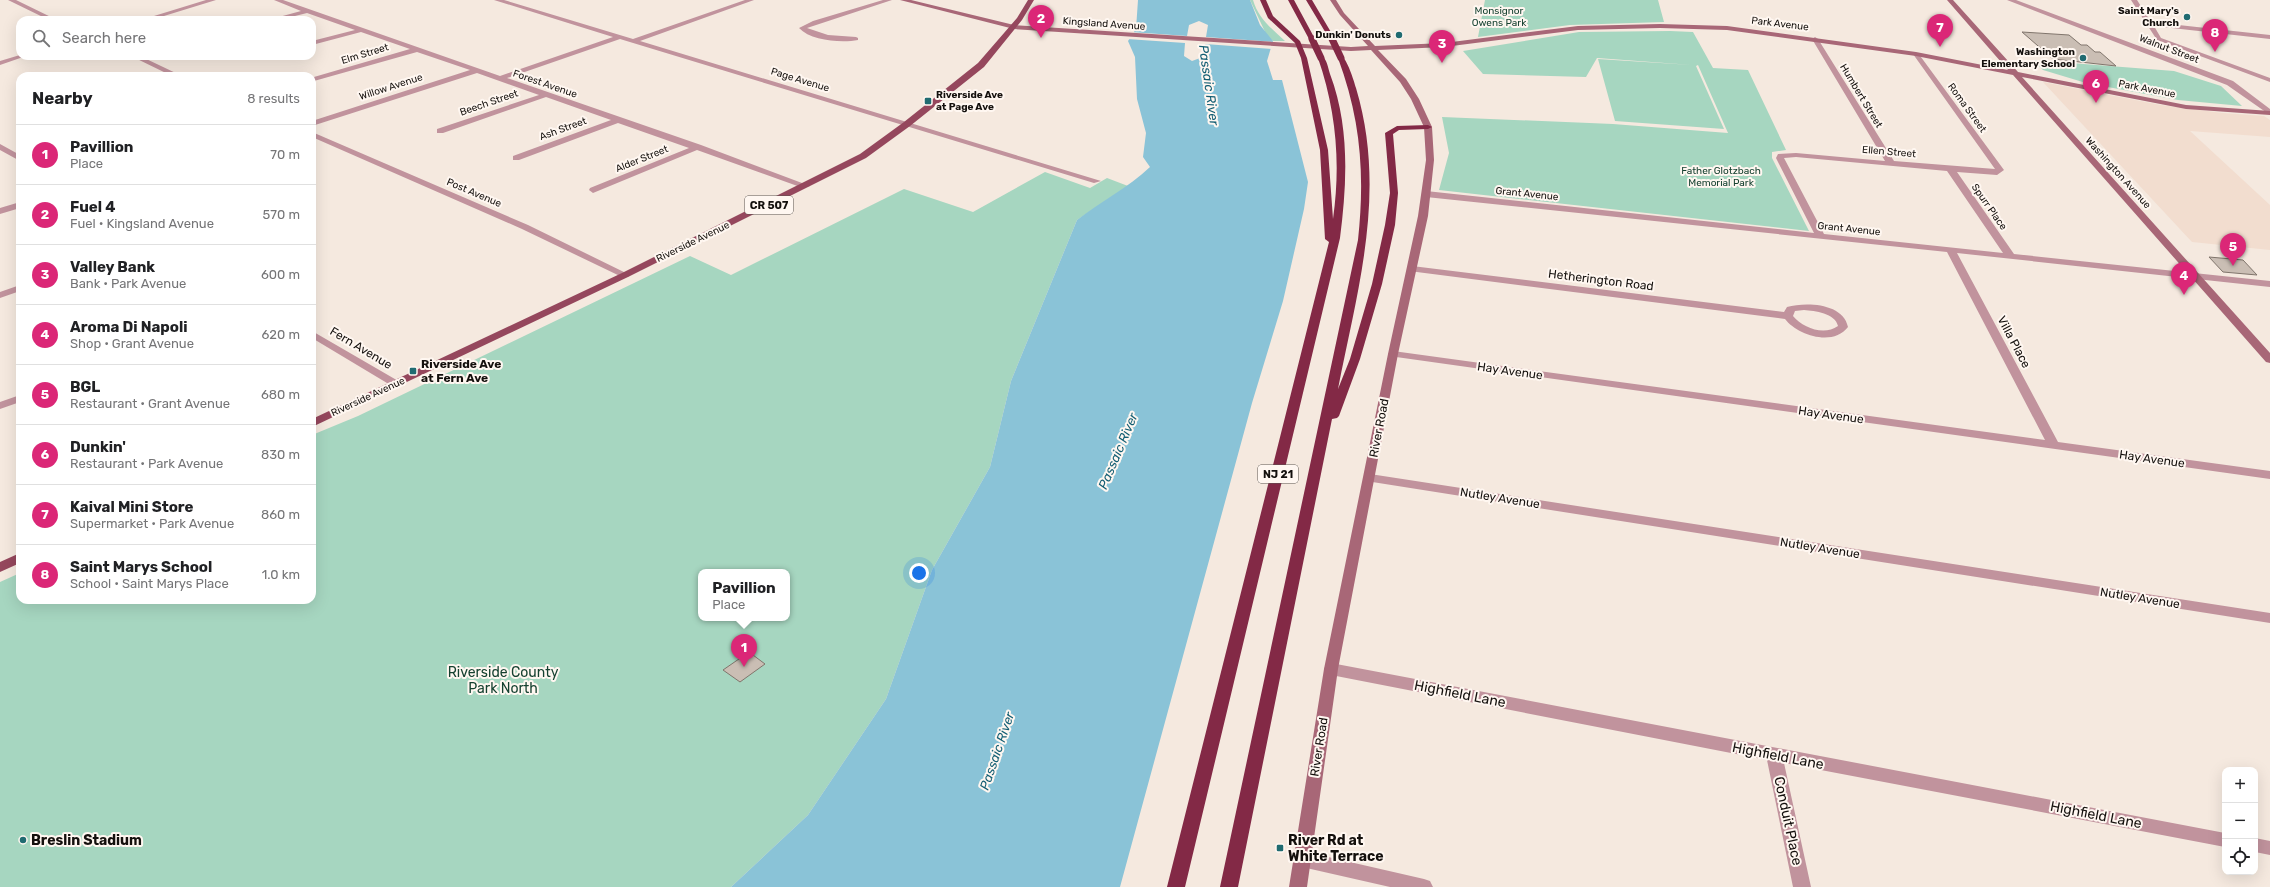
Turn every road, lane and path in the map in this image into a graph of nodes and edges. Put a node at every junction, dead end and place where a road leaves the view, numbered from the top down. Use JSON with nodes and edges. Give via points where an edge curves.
{"nodes":[{"id":1,"x":11,"y":0,"type":"edge"},
{"id":2,"x":213,"y":0,"type":"edge"},
{"id":3,"x":277,"y":0,"type":"edge"},
{"id":4,"x":497,"y":0,"type":"edge"},
{"id":5,"x":735,"y":0,"type":"edge"},
{"id":6,"x":890,"y":0,"type":"edge"},
{"id":7,"x":903,"y":0,"type":"edge"},
{"id":8,"x":1031,"y":0,"type":"edge"},
{"id":9,"x":1263,"y":0,"type":"edge"},
{"id":10,"x":1291,"y":0,"type":"edge"},
{"id":11,"x":1309,"y":0,"type":"edge"},
{"id":12,"x":1334,"y":0,"type":"edge"},
{"id":13,"x":1950,"y":0,"type":"edge"},
{"id":14,"x":2010,"y":0,"type":"edge"},
{"id":15,"x":2134,"y":0,"type":"edge"},
{"id":16,"x":747,"y":1,"type":"edge"},
{"id":17,"x":307,"y":11,"type":"junction"},
{"id":18,"x":45,"y":16,"type":"edge"},
{"id":19,"x":158,"y":16,"type":"edge"},
{"id":20,"x":287,"y":16,"type":"edge"},
{"id":21,"x":2150,"y":24,"type":"junction"},
{"id":22,"x":1014,"y":27,"type":"junction"},
{"id":23,"x":361,"y":30,"type":"junction"},
{"id":24,"x":620,"y":37,"type":"junction"},
{"id":25,"x":2270,"y":37,"type":"edge"},
{"id":26,"x":856,"y":39,"type":"dead end"},
{"id":27,"x":1815,"y":39,"type":"junction"},
{"id":28,"x":633,"y":41,"type":"junction"},
{"id":29,"x":316,"y":42,"type":"edge"},
{"id":30,"x":1283,"y":46,"type":"joint"},
{"id":31,"x":1300,"y":46,"type":"junction"},
{"id":32,"x":418,"y":49,"type":"junction"},
{"id":33,"x":1374,"y":49,"type":"junction"},
{"id":34,"x":1916,"y":54,"type":"junction"},
{"id":35,"x":16,"y":58,"type":"edge"},
{"id":36,"x":143,"y":60,"type":"edge"},
{"id":37,"x":0,"y":63,"type":"edge"},
{"id":38,"x":476,"y":71,"type":"junction"},
{"id":39,"x":169,"y":72,"type":"edge"},
{"id":40,"x":2012,"y":72,"type":"junction"},
{"id":41,"x":498,"y":78,"type":"junction"},
{"id":42,"x":317,"y":79,"type":"dead end"},
{"id":43,"x":2270,"y":80,"type":"edge"},
{"id":44,"x":545,"y":94,"type":"junction"},
{"id":45,"x":2270,"y":113,"type":"edge"},
{"id":46,"x":618,"y":120,"type":"junction"},
{"id":47,"x":316,"y":123,"type":"edge"},
{"id":48,"x":907,"y":124,"type":"junction"},
{"id":49,"x":1428,"y":127,"type":"junction"},
{"id":50,"x":440,"y":131,"type":"dead end"},
{"id":51,"x":316,"y":136,"type":"edge"},
{"id":52,"x":0,"y":146,"type":"edge"},
{"id":53,"x":698,"y":147,"type":"junction"},
{"id":54,"x":16,"y":156,"type":"edge"},
{"id":55,"x":516,"y":158,"type":"dead end"},
{"id":56,"x":1891,"y":164,"type":"junction"},
{"id":57,"x":1950,"y":169,"type":"junction"},
{"id":58,"x":1997,"y":172,"type":"joint"},
{"id":59,"x":1097,"y":181,"type":"dead end"},
{"id":60,"x":806,"y":186,"type":"junction"},
{"id":61,"x":593,"y":190,"type":"dead end"},
{"id":62,"x":1426,"y":194,"type":"junction"},
{"id":63,"x":16,"y":206,"type":"edge"},
{"id":64,"x":0,"y":211,"type":"edge"},
{"id":65,"x":1822,"y":237,"type":"junction"},
{"id":66,"x":1951,"y":251,"type":"junction"},
{"id":67,"x":2011,"y":257,"type":"junction"},
{"id":68,"x":1331,"y":260,"type":"junction"},
{"id":69,"x":1412,"y":269,"type":"junction"},
{"id":70,"x":625,"y":275,"type":"junction"},
{"id":71,"x":2194,"y":275,"type":"junction"},
{"id":72,"x":2270,"y":284,"type":"edge"},
{"id":73,"x":16,"y":289,"type":"edge"},
{"id":74,"x":0,"y":295,"type":"edge"},
{"id":75,"x":1788,"y":316,"type":"junction"},
{"id":76,"x":316,"y":336,"type":"edge"},
{"id":77,"x":1393,"y":354,"type":"junction"},
{"id":78,"x":2270,"y":360,"type":"edge"},
{"id":79,"x":396,"y":384,"type":"junction"},
{"id":80,"x":16,"y":400,"type":"edge"},
{"id":81,"x":0,"y":406,"type":"edge"},
{"id":82,"x":316,"y":421,"type":"edge"},
{"id":83,"x":2054,"y":446,"type":"junction"},
{"id":84,"x":1318,"y":459,"type":"junction"},
{"id":85,"x":2270,"y":476,"type":"edge"},
{"id":86,"x":1370,"y":478,"type":"junction"},
{"id":87,"x":16,"y":560,"type":"edge"},
{"id":88,"x":0,"y":567,"type":"edge"},
{"id":89,"x":2270,"y":618,"type":"edge"},
{"id":90,"x":1331,"y":669,"type":"junction"},
{"id":91,"x":1774,"y":755,"type":"junction"},
{"id":92,"x":2222,"y":839,"type":"edge"},
{"id":93,"x":2258,"y":846,"type":"edge"},
{"id":94,"x":2270,"y":848,"type":"edge"},
{"id":95,"x":1302,"y":859,"type":"junction"},
{"id":96,"x":1176,"y":887,"type":"edge"},
{"id":97,"x":1230,"y":887,"type":"edge"},
{"id":98,"x":1298,"y":887,"type":"edge"},
{"id":99,"x":1424,"y":887,"type":"edge"},
{"id":100,"x":1802,"y":887,"type":"edge"}],
"edges":[{"from":1,"to":18,"type":"street"},
{"from":2,"to":19,"type":"street"},
{"from":3,"to":17,"type":"street","name":"Forest Avenue"},
{"from":4,"to":24,"type":"street","name":"Page Avenue"},
{"from":5,"to":16,"type":"street"},
{"from":6,"to":26,"type":"street","via":[[802,28],[810,33],[838,39]]},
{"from":7,"to":22,"type":"main road","name":"Kingsland Avenue"},
{"from":8,"to":22,"type":"main road","name":"Riverside Avenue","number":"CR 507"},
{"from":9,"to":31,"type":"highway","via":[[1270,17],[1295,38]]},
{"from":10,"to":68,"type":"highway","number":"NJ 21","bridge":true,"via":[[1321,58],[1335,100],[1342,150],[1341,198]]},
{"from":11,"to":84,"type":"highway","number":"NJ 21","bridge":true,"via":[[1332,39],[1357,100],[1364,130],[1367,163],[1367,200],[1359,263]]},
{"from":12,"to":33,"type":"main road","name":"River Road","via":[[1342,14]]},
{"from":13,"to":40,"type":"main road","name":"Washington Avenue"},
{"from":14,"to":45,"type":"street","name":"Walnut Street","via":[[2230,83]]},
{"from":15,"to":21,"type":"street"},
{"from":16,"to":28,"type":"street"},
{"from":17,"to":20,"type":"street"},
{"from":17,"to":23,"type":"street","name":"Forest Avenue"},
{"from":21,"to":25,"type":"street"},
{"from":21,"to":43,"type":"street","via":[[2160,39]]},
{"from":22,"to":30,"type":"main road","name":"Kingsland Avenue"},
{"from":22,"to":48,"type":"main road","name":"Riverside Avenue","number":"CR 507","via":[[981,65]]},
{"from":23,"to":29,"type":"street"},
{"from":23,"to":32,"type":"street","name":"Forest Avenue"},
{"from":24,"to":28,"type":"street","name":"Page Avenue"},
{"from":24,"to":41,"type":"street"},
{"from":27,"to":33,"type":"main road","name":"Park Avenue","via":[[1727,28],[1630,26],[1578,28],[1444,45]]},
{"from":27,"to":34,"type":"main road","name":"Park Avenue"},
{"from":27,"to":56,"type":"street","name":"Humbert Street"},
{"from":28,"to":48,"type":"street","name":"Page Avenue"},
{"from":30,"to":31,"type":"main road","name":"Park Avenue"},
{"from":31,"to":33,"type":"main road","name":"Park Avenue"},
{"from":31,"to":68,"type":"highway","via":[[1324,150]]},
{"from":32,"to":38,"type":"street","name":"Forest Avenue"},
{"from":32,"to":42,"type":"street","name":"Elm Street"},
{"from":33,"to":49,"type":"main road","name":"River Road","via":[[1410,90]]},
{"from":34,"to":40,"type":"main road","name":"Park Avenue"},
{"from":34,"to":58,"type":"street","name":"Roma Street","via":[[2000,170]]},
{"from":35,"to":37,"type":"street"},
{"from":36,"to":39,"type":"street"},
{"from":38,"to":41,"type":"street","name":"Forest Avenue"},
{"from":38,"to":47,"type":"street","name":"Willow Avenue"},
{"from":40,"to":45,"type":"main road","name":"Park Avenue","via":[[2179,106]]},
{"from":40,"to":71,"type":"main road","name":"Washington Avenue"},
{"from":41,"to":44,"type":"street","name":"Forest Avenue"},
{"from":44,"to":46,"type":"street","name":"Forest Avenue"},
{"from":44,"to":50,"type":"street","name":"Beech Street"},
{"from":46,"to":53,"type":"street","name":"Forest Avenue"},
{"from":46,"to":55,"type":"street","name":"Ash Street"},
{"from":48,"to":59,"type":"street","name":"Page Avenue"},
{"from":48,"to":60,"type":"main road","name":"Riverside Avenue","number":"CR 507","via":[[863,156]]},
{"from":49,"to":62,"type":"main road","name":"River Road","via":[[1430,160]]},
{"from":49,"to":84,"type":"highway","via":[[1397,128],[1390,133],[1394,193],[1383,264],[1355,359]]},
{"from":51,"to":70,"type":"street","name":"Post Avenue","via":[[525,227]]},
{"from":52,"to":54,"type":"street"},
{"from":53,"to":60,"type":"street","name":"Forest Avenue"},
{"from":53,"to":61,"type":"street","name":"Alder Street"},
{"from":56,"to":57,"type":"street","name":"Ellen Street"},
{"from":56,"to":65,"type":"street","name":"Ellen Street","via":[[1796,155],[1781,156]]},
{"from":57,"to":58,"type":"street","name":"Ellen Street"},
{"from":57,"to":67,"type":"street","name":"Spurr Place"},
{"from":60,"to":70,"type":"main road","name":"Riverside Avenue","number":"CR 507"},
{"from":62,"to":65,"type":"street","name":"Grant Avenue"},
{"from":62,"to":69,"type":"main road","name":"River Road"},
{"from":63,"to":64,"type":"street"},
{"from":65,"to":66,"type":"street","name":"Grant Avenue"},
{"from":66,"to":67,"type":"street","name":"Grant Avenue"},
{"from":66,"to":83,"type":"street","name":"Villa Place"},
{"from":67,"to":71,"type":"street","name":"Grant Avenue"},
{"from":68,"to":96,"type":"highway","number":"NJ 21"},
{"from":69,"to":75,"type":"street","name":"Hetherington Road"},
{"from":69,"to":77,"type":"main road","name":"River Road"},
{"from":70,"to":79,"type":"main road","name":"Riverside Avenue","number":"CR 507"},
{"from":71,"to":72,"type":"street","name":"Grant Avenue"},
{"from":71,"to":78,"type":"main road","name":"Washington Avenue"},
{"from":73,"to":74,"type":"street"},
{"from":75,"to":75,"type":"street","via":[[1795,324],[1813,332],[1832,333],[1843,327],[1842,322],[1833,314],[1814,308],[1791,309]]},
{"from":76,"to":79,"type":"street","name":"Fern Avenue"},
{"from":77,"to":83,"type":"street","name":"Hay Avenue"},
{"from":77,"to":86,"type":"main road","name":"River Road"},
{"from":79,"to":82,"type":"main road","name":"Riverside Avenue","number":"CR 507"},
{"from":80,"to":81,"type":"street"},
{"from":83,"to":85,"type":"street","name":"Hay Avenue"},
{"from":84,"to":97,"type":"highway","number":"NJ 21"},
{"from":86,"to":89,"type":"street","name":"Nutley Avenue"},
{"from":86,"to":90,"type":"main road","name":"River Road"},
{"from":87,"to":88,"type":"main road"},
{"from":90,"to":91,"type":"street","name":"Highfield Lane"},
{"from":90,"to":95,"type":"main road","name":"River Road"},
{"from":91,"to":92,"type":"street","name":"Highfield Lane"},
{"from":91,"to":100,"type":"street","name":"Conduit Place"},
{"from":93,"to":94,"type":"street"},
{"from":95,"to":98,"type":"main road","name":"River Road"},
{"from":95,"to":99,"type":"street"}]}
